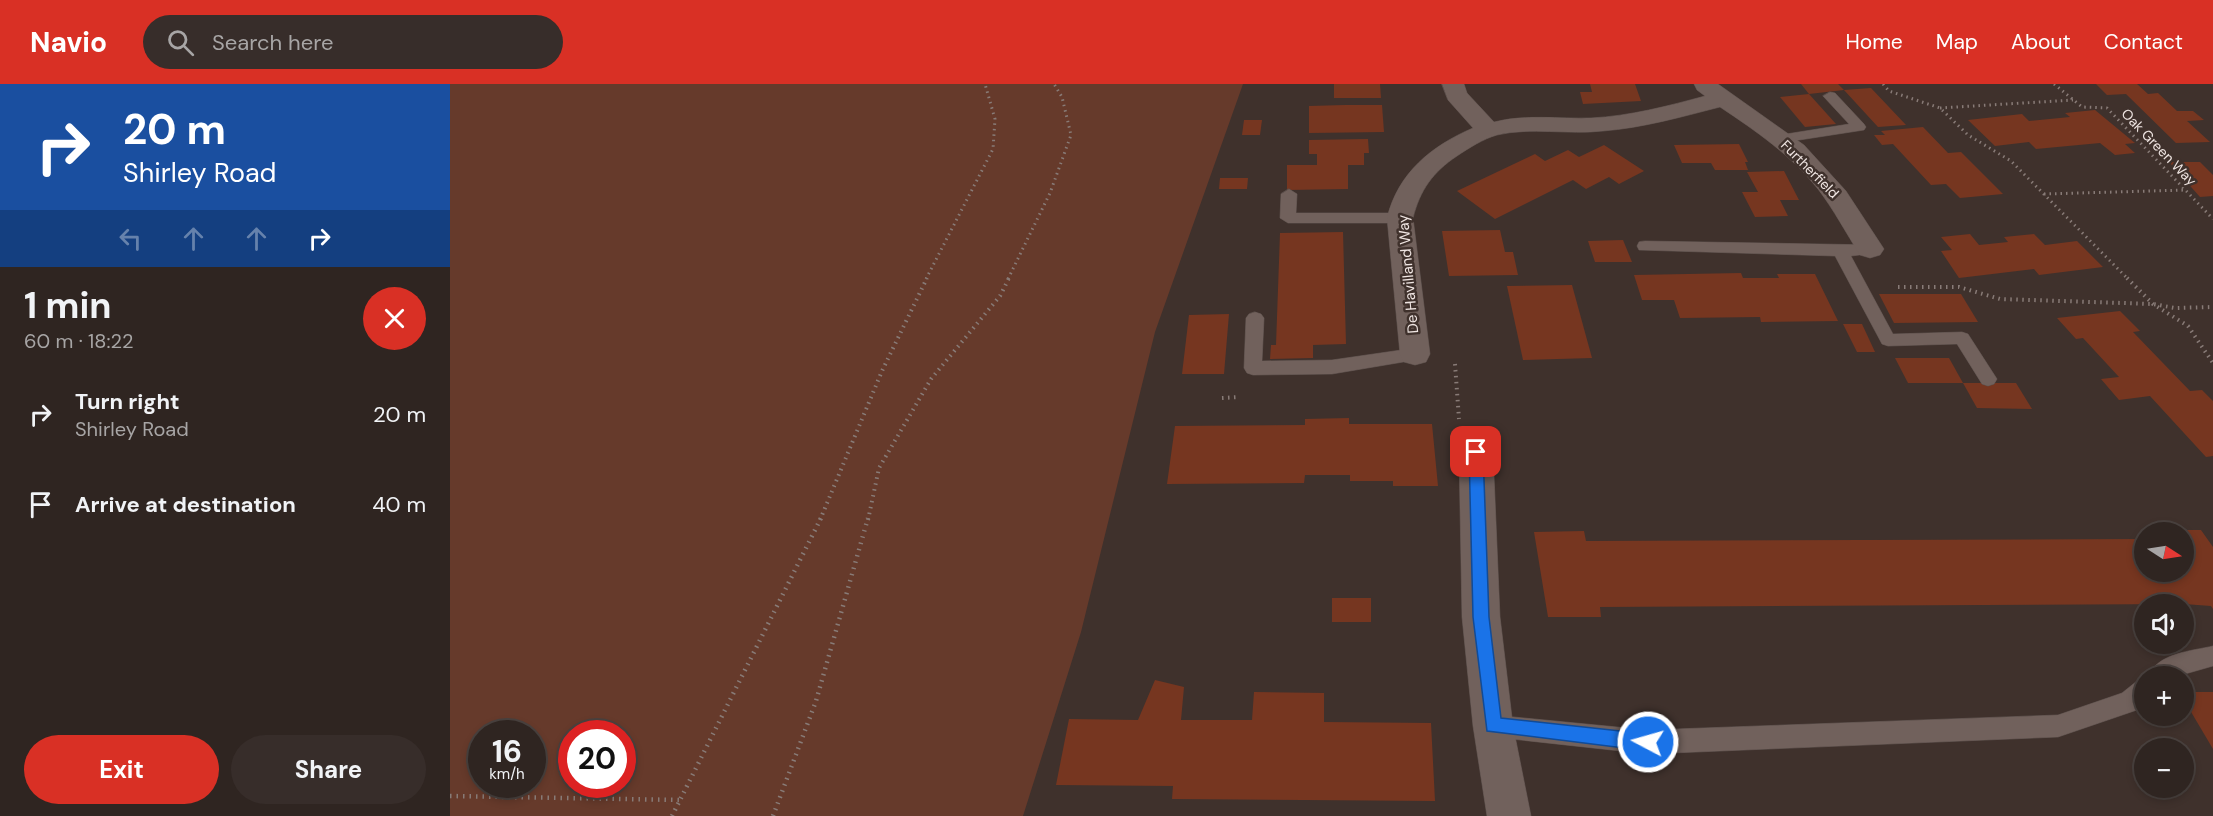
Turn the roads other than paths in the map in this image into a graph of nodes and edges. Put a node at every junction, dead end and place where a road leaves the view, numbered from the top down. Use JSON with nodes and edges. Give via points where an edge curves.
{"nodes":[{"id":1,"x":1453,"y":84,"type":"edge"},
{"id":2,"x":1712,"y":91,"type":"edge"},
{"id":3,"x":1830,"y":96,"type":"dead end"},
{"id":4,"x":1488,"y":130,"type":"junction"},
{"id":5,"x":1780,"y":139,"type":"junction"},
{"id":6,"x":1289,"y":194,"type":"dead end"},
{"id":7,"x":1400,"y":218,"type":"junction"},
{"id":8,"x":1645,"y":246,"type":"dead end"},
{"id":9,"x":1870,"y":249,"type":"joint"},
{"id":10,"x":1840,"y":251,"type":"junction"},
{"id":11,"x":1255,"y":318,"type":"dead end"},
{"id":12,"x":1415,"y":354,"type":"joint"},
{"id":13,"x":1988,"y":380,"type":"dead end"},
{"id":14,"x":1476,"y":452,"type":"road end"},
{"id":15,"x":2213,"y":656,"type":"edge"},
{"id":16,"x":2174,"y":666,"type":"edge"},
{"id":17,"x":2134,"y":698,"type":"edge"},
{"id":18,"x":1493,"y":726,"type":"junction"},
{"id":19,"x":1509,"y":816,"type":"edge"}],
"edges":[{"from":1,"to":4,"type":"street","via":[[1456,95]]},
{"from":2,"to":4,"type":"street","name":"De Havilland Way","via":[[1672,112],[1603,124]]},
{"from":2,"to":5,"type":"street","name":"Furtherfield"},
{"from":3,"to":5,"type":"lane","via":[[1859,127]]},
{"from":4,"to":7,"type":"street","name":"De Havilland Way","via":[[1464,141],[1420,173],[1404,199]]},
{"from":5,"to":9,"type":"street","name":"Furtherfield","via":[[1839,197]]},
{"from":6,"to":7,"type":"lane","via":[[1288,218]]},
{"from":7,"to":12,"type":"street","name":"De Havilland Way"},
{"from":8,"to":10,"type":"lane"},
{"from":9,"to":10,"type":"lane"},
{"from":10,"to":13,"type":"lane","via":[[1888,340],[1962,338]]},
{"from":11,"to":12,"type":"lane","via":[[1253,368],[1332,367]]},
{"from":14,"to":18,"type":"street","via":[[1481,617]]},
{"from":15,"to":16,"type":"lane"},
{"from":17,"to":18,"type":"lane","via":[[2058,726],[1648,742]]},
{"from":18,"to":19,"type":"street"}]}
